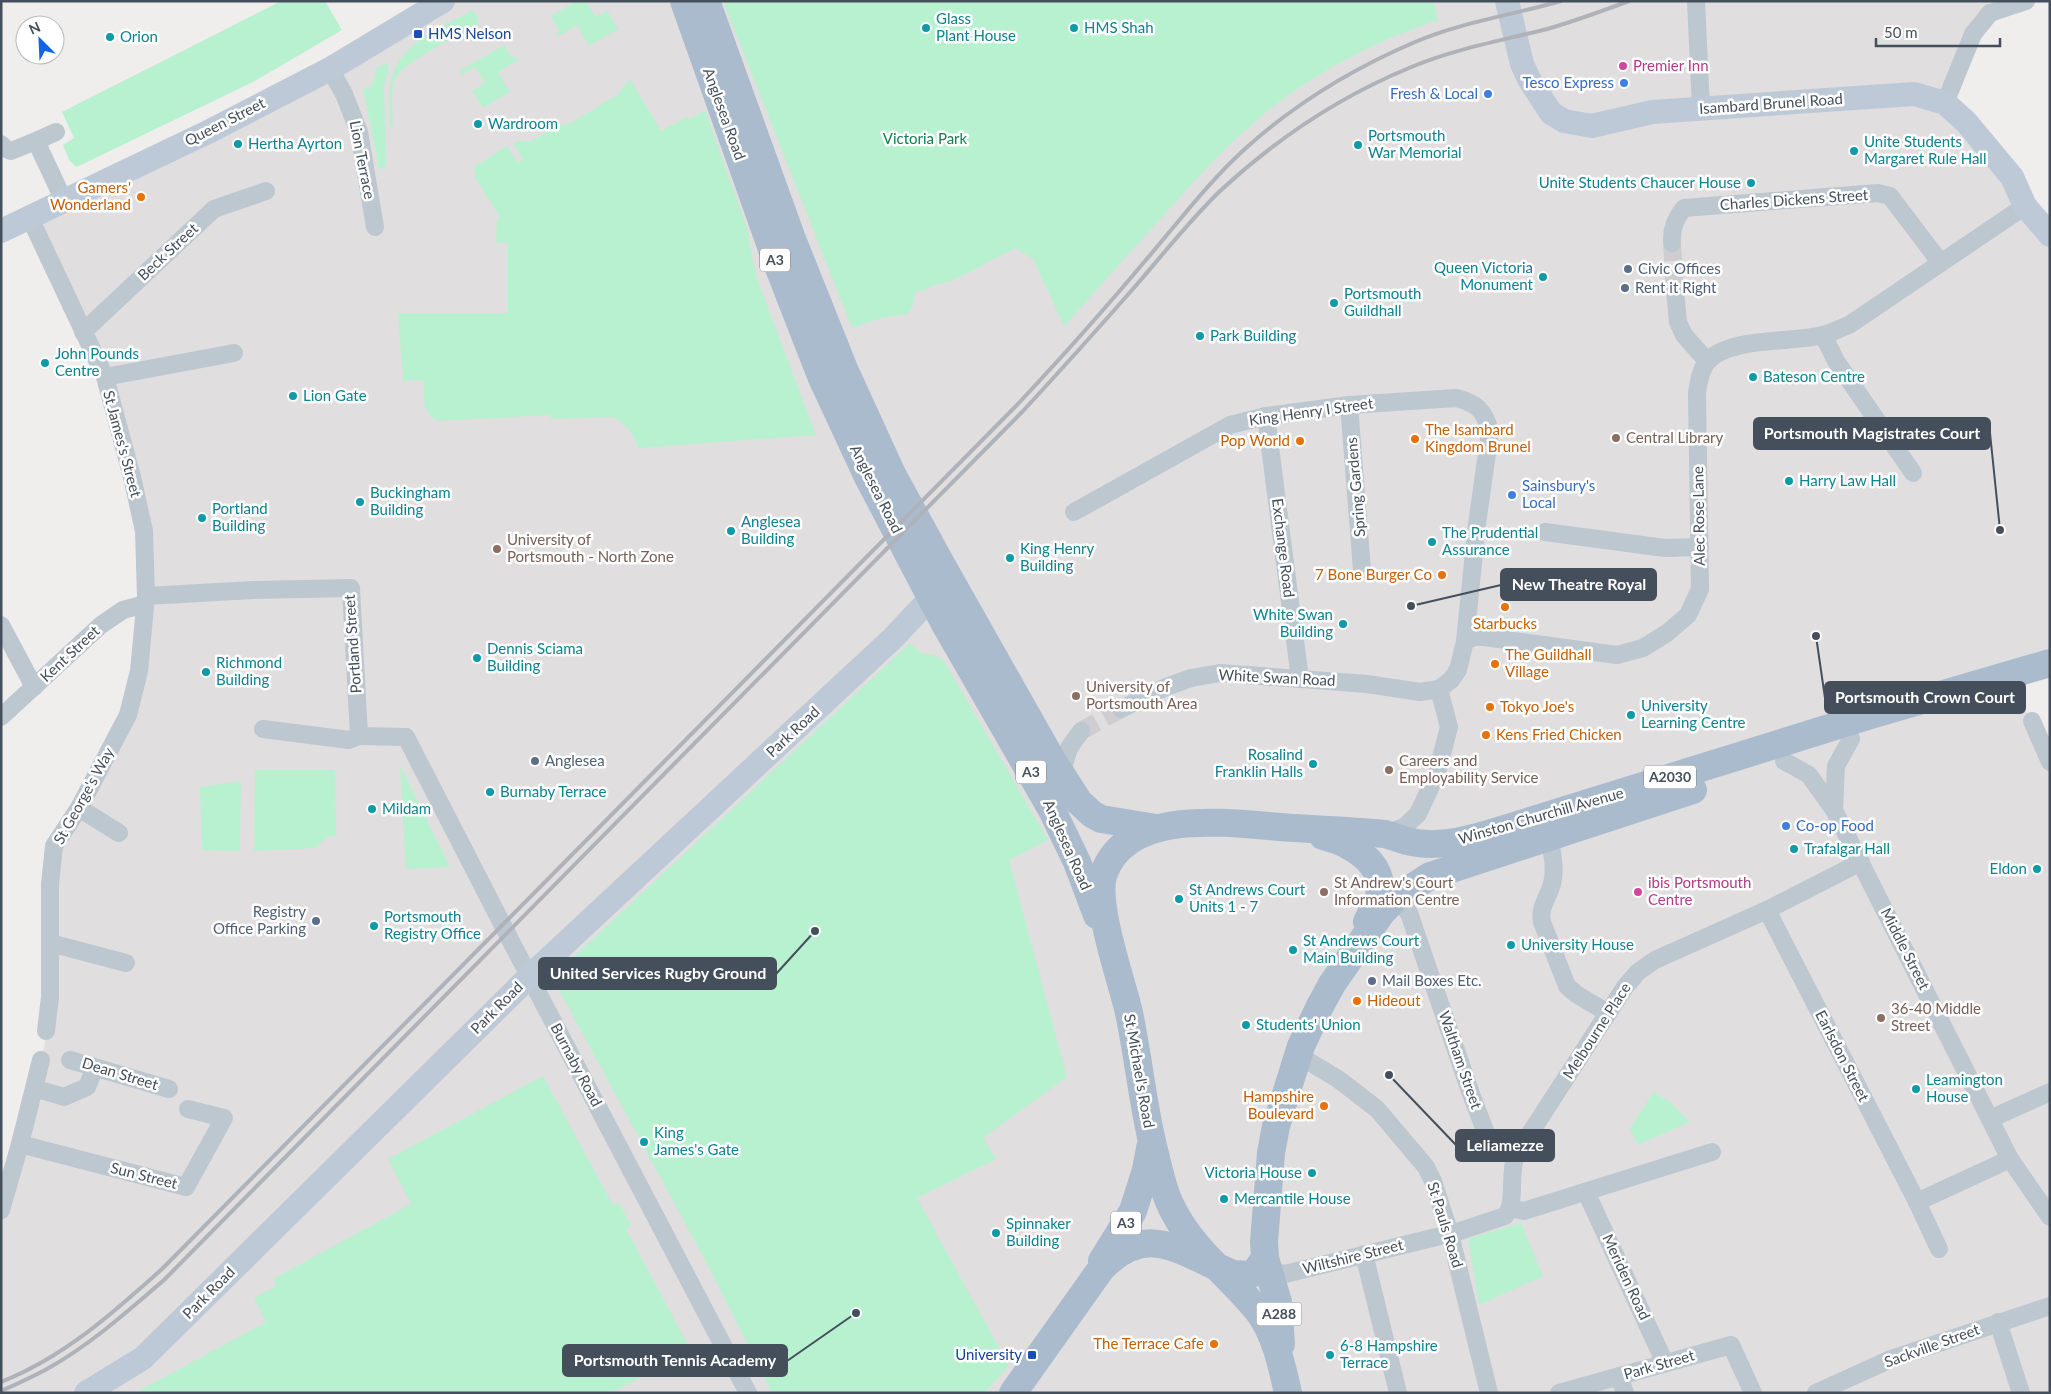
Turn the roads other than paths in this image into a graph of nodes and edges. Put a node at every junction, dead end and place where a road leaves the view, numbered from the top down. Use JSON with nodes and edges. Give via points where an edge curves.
{"nodes":[{"id":1,"x":443,"y":1,"type":"edge"},
{"id":2,"x":684,"y":1,"type":"edge"},
{"id":3,"x":706,"y":1,"type":"edge"},
{"id":4,"x":1696,"y":1,"type":"edge"},
{"id":5,"x":2026,"y":1,"type":"edge"},
{"id":6,"x":1508,"y":2,"type":"edge"},
{"id":7,"x":1987,"y":7,"type":"edge"},
{"id":8,"x":330,"y":69,"type":"junction"},
{"id":9,"x":1945,"y":103,"type":"junction"},
{"id":10,"x":1701,"y":110,"type":"junction"},
{"id":11,"x":56,"y":132,"type":"dead end"},
{"id":12,"x":36,"y":141,"type":"junction"},
{"id":13,"x":1,"y":144,"type":"edge"},
{"id":14,"x":266,"y":191,"type":"dead end"},
{"id":15,"x":64,"y":201,"type":"junction"},
{"id":16,"x":2025,"y":206,"type":"junction"},
{"id":17,"x":30,"y":218,"type":"junction"},
{"id":18,"x":374,"y":227,"type":"dead end"},
{"id":19,"x":1,"y":232,"type":"edge"},
{"id":20,"x":2050,"y":235,"type":"edge"},
{"id":21,"x":1672,"y":243,"type":"tunnel mouth"},
{"id":22,"x":1940,"y":262,"type":"junction"},
{"id":23,"x":1675,"y":290,"type":"tunnel mouth"},
{"id":24,"x":83,"y":332,"type":"junction"},
{"id":25,"x":1823,"y":335,"type":"junction"},
{"id":26,"x":234,"y":353,"type":"dead end"},
{"id":27,"x":1707,"y":361,"type":"junction"},
{"id":28,"x":105,"y":377,"type":"junction"},
{"id":29,"x":1349,"y":405,"type":"junction"},
{"id":30,"x":1266,"y":416,"type":"junction"},
{"id":31,"x":1913,"y":473,"type":"dead end"},
{"id":32,"x":1074,"y":512,"type":"dead end"},
{"id":33,"x":1545,"y":532,"type":"dead end"},
{"id":34,"x":1700,"y":548,"type":"junction"},
{"id":35,"x":1362,"y":570,"type":"dead end"},
{"id":36,"x":940,"y":588,"type":"junction"},
{"id":37,"x":146,"y":600,"type":"junction"},
{"id":38,"x":1,"y":625,"type":"edge"},
{"id":39,"x":1465,"y":641,"type":"junction"},
{"id":40,"x":2050,"y":663,"type":"edge"},
{"id":41,"x":1300,"y":679,"type":"junction"},
{"id":42,"x":2050,"y":681,"type":"edge"},
{"id":43,"x":34,"y":688,"type":"junction"},
{"id":44,"x":1439,"y":689,"type":"junction"},
{"id":45,"x":1122,"y":709,"type":"tunnel mouth"},
{"id":46,"x":1,"y":717,"type":"edge"},
{"id":47,"x":2032,"y":721,"type":"dead end"},
{"id":48,"x":263,"y":729,"type":"dead end"},
{"id":49,"x":1081,"y":731,"type":"tunnel mouth"},
{"id":50,"x":359,"y":736,"type":"junction"},
{"id":51,"x":1851,"y":739,"type":"junction"},
{"id":52,"x":1784,"y":761,"type":"junction"},
{"id":53,"x":2050,"y":762,"type":"edge"},
{"id":54,"x":1061,"y":775,"type":"junction"},
{"id":55,"x":79,"y":808,"type":"junction"},
{"id":56,"x":1834,"y":810,"type":"junction"},
{"id":57,"x":1286,"y":827,"type":"junction"},
{"id":58,"x":1156,"y":828,"type":"junction"},
{"id":59,"x":119,"y":833,"type":"dead end"},
{"id":60,"x":1385,"y":834,"type":"junction"},
{"id":61,"x":1549,"y":837,"type":"junction"},
{"id":62,"x":1861,"y":862,"type":"junction"},
{"id":63,"x":1396,"y":898,"type":"junction"},
{"id":64,"x":1767,"y":910,"type":"junction"},
{"id":65,"x":1362,"y":940,"type":"junction"},
{"id":66,"x":50,"y":943,"type":"junction"},
{"id":67,"x":1113,"y":956,"type":"junction"},
{"id":68,"x":126,"y":964,"type":"dead end"},
{"id":69,"x":529,"y":976,"type":"junction"},
{"id":70,"x":1608,"y":1013,"type":"junction"},
{"id":71,"x":46,"y":1031,"type":"dead end"},
{"id":72,"x":41,"y":1060,"type":"dead end"},
{"id":73,"x":70,"y":1060,"type":"dead end"},
{"id":74,"x":1297,"y":1060,"type":"junction"},
{"id":75,"x":95,"y":1068,"type":"junction"},
{"id":76,"x":34,"y":1088,"type":"junction"},
{"id":77,"x":169,"y":1089,"type":"dead end"},
{"id":78,"x":2050,"y":1092,"type":"edge"},
{"id":79,"x":188,"y":1109,"type":"dead end"},
{"id":80,"x":1990,"y":1119,"type":"junction"},
{"id":81,"x":1152,"y":1142,"type":"junction"},
{"id":82,"x":20,"y":1144,"type":"junction"},
{"id":83,"x":1712,"y":1152,"type":"dead end"},
{"id":84,"x":1516,"y":1155,"type":"junction"},
{"id":85,"x":2010,"y":1159,"type":"junction"},
{"id":86,"x":1586,"y":1192,"type":"junction"},
{"id":87,"x":1917,"y":1202,"type":"junction"},
{"id":88,"x":1510,"y":1208,"type":"junction"},
{"id":89,"x":1,"y":1210,"type":"edge"},
{"id":90,"x":2050,"y":1217,"type":"edge"},
{"id":91,"x":1450,"y":1234,"type":"junction"},
{"id":92,"x":1939,"y":1249,"type":"dead end"},
{"id":93,"x":1364,"y":1254,"type":"junction"},
{"id":94,"x":1265,"y":1258,"type":"junction"},
{"id":95,"x":1215,"y":1266,"type":"junction"},
{"id":96,"x":1080,"y":1296,"type":"junction"},
{"id":97,"x":2050,"y":1306,"type":"edge"},
{"id":98,"x":1998,"y":1322,"type":"junction"},
{"id":99,"x":1665,"y":1363,"type":"junction"},
{"id":100,"x":1286,"y":1382,"type":"edge"},
{"id":101,"x":1622,"y":1384,"type":"edge"},
{"id":102,"x":86,"y":1393,"type":"edge"},
{"id":103,"x":748,"y":1393,"type":"edge"},
{"id":104,"x":1013,"y":1393,"type":"edge"},
{"id":105,"x":1398,"y":1393,"type":"edge"},
{"id":106,"x":1489,"y":1393,"type":"edge"},
{"id":107,"x":1559,"y":1393,"type":"edge"},
{"id":108,"x":1753,"y":1393,"type":"edge"},
{"id":109,"x":1816,"y":1393,"type":"edge"},
{"id":110,"x":2021,"y":1393,"type":"edge"}],
"edges":[{"from":1,"to":8,"type":"street","name":"Queen Street"},
{"from":2,"to":36,"type":"main road","name":"Anglesea Road","number":"A3","via":[[777,263],[821,376],[868,477]]},
{"from":3,"to":36,"type":"main road","name":"Anglesea Road","number":"A3","via":[[792,240],[844,369]]},
{"from":4,"to":10,"type":"street"},
{"from":5,"to":7,"type":"street"},
{"from":6,"to":10,"type":"street","name":"Isambard Brunel Road","via":[[1522,64],[1529,80],[1551,113],[1564,121],[1592,126],[1652,112]]},
{"from":7,"to":9,"type":"street","via":[[1972,34]]},
{"from":8,"to":15,"type":"street","name":"Queen Street"},
{"from":8,"to":18,"type":"street","name":"Lion Terrace","via":[[359,132]]},
{"from":9,"to":10,"type":"street","name":"Isambard Brunel Road","via":[[1914,94]]},
{"from":9,"to":16,"type":"street","name":"Isambard Brunel Road","via":[[1966,122],[2012,176]]},
{"from":11,"to":12,"type":"street"},
{"from":12,"to":13,"type":"street","via":[[11,151]]},
{"from":12,"to":15,"type":"street"},
{"from":14,"to":24,"type":"street","name":"Beck Street","via":[[214,209]]},
{"from":15,"to":17,"type":"street","name":"Queen Street"},
{"from":16,"to":20,"type":"street","name":"Isambard Brunel Road"},
{"from":16,"to":22,"type":"street"},
{"from":17,"to":19,"type":"street","name":"Queen Street"},
{"from":17,"to":24,"type":"street","name":"St James's Street"},
{"from":21,"to":22,"type":"street","name":"Charles Dickens Street","via":[[1671,232],[1684,208],[1878,193],[1890,196]]},
{"from":22,"to":25,"type":"street","via":[[1848,325]]},
{"from":23,"to":27,"type":"street","via":[[1678,322],[1684,335]]},
{"from":24,"to":28,"type":"street","name":"St James's Street"},
{"from":25,"to":27,"type":"street","via":[[1736,346]]},
{"from":25,"to":31,"type":"street","via":[[1836,361]]},
{"from":26,"to":28,"type":"street"},
{"from":27,"to":34,"type":"street","name":"Alec Rose Lane","via":[[1697,393]]},
{"from":28,"to":37,"type":"street","name":"St James's Street","via":[[144,531]]},
{"from":29,"to":30,"type":"street","name":"King Henry I Street"},
{"from":29,"to":35,"type":"street","name":"Spring Gardens"},
{"from":29,"to":39,"type":"street","name":"King Henry I Street","via":[[1456,398],[1478,406],[1487,422],[1490,432]]},
{"from":30,"to":32,"type":"street","name":"King Henry I Street","via":[[1230,425]]},
{"from":30,"to":41,"type":"street","name":"Exchange Road"},
{"from":33,"to":34,"type":"street","via":[[1665,548]]},
{"from":34,"to":39,"type":"street","name":"Alec Rose Lane","via":[[1700,589],[1688,615],[1643,648],[1617,655],[1484,637]]},
{"from":36,"to":54,"type":"main road","name":"Anglesea Road","number":"A3"},
{"from":36,"to":67,"type":"main road","name":"Anglesea Road","number":"A3","via":[[954,640],[1061,828]]},
{"from":36,"to":69,"type":"street","name":"Park Road","via":[[893,638]]},
{"from":37,"to":43,"type":"street","name":"Kent Street","via":[[101,625]]},
{"from":37,"to":50,"type":"street","name":"Portland Street","via":[[253,590],[351,588]]},
{"from":37,"to":55,"type":"street","name":"St George's Way","via":[[139,671],[128,715]]},
{"from":38,"to":43,"type":"street"},
{"from":39,"to":44,"type":"street","via":[[1458,670]]},
{"from":40,"to":60,"type":"main road","name":"Winston Churchill Avenue","number":"A2030","via":[[1476,838],[1424,843],[1408,842]]},
{"from":41,"to":44,"type":"street","name":"White Swan Road","via":[[1420,692]]},
{"from":41,"to":45,"type":"street","name":"White Swan Road","via":[[1220,672],[1166,687]]},
{"from":42,"to":51,"type":"main road","name":"Winston Churchill Avenue","number":"A2030"},
{"from":43,"to":46,"type":"street","name":"Kent Street"},
{"from":44,"to":60,"type":"street","via":[[1449,727],[1437,772],[1418,814],[1404,828]]},
{"from":47,"to":53,"type":"street"},
{"from":48,"to":50,"type":"street","via":[[349,740]]},
{"from":49,"to":54,"type":"street","via":[[1069,748]]},
{"from":50,"to":69,"type":"street","name":"Burnaby Road","via":[[406,736]]},
{"from":51,"to":52,"type":"main road","name":"Winston Churchill Avenue","number":"A2030"},
{"from":51,"to":56,"type":"street","via":[[1836,766]]},
{"from":52,"to":56,"type":"street","name":"Middle Street","via":[[1809,774]]},
{"from":52,"to":61,"type":"main road","name":"Winston Churchill Avenue","number":"A2030"},
{"from":54,"to":58,"type":"main road","name":"Anglesea Road","number":"A3","via":[[1079,802],[1092,814],[1113,822]]},
{"from":55,"to":59,"type":"street"},
{"from":55,"to":66,"type":"street","name":"St George's Way","via":[[54,846]]},
{"from":56,"to":62,"type":"street","name":"Middle Street"},
{"from":57,"to":58,"type":"main road","number":"A3","via":[[1227,822]]},
{"from":57,"to":60,"type":"main road","name":"Winston Churchill Avenue","number":"A2030"},
{"from":57,"to":65,"type":"main road","number":"A3","via":[[1343,842],[1371,864],[1379,879],[1379,897]]},
{"from":58,"to":67,"type":"main road","name":"St Michael's Road","number":"A3","via":[[1126,843],[1104,873],[1102,895]]},
{"from":61,"to":63,"type":"main road","name":"Winston Churchill Avenue","number":"A2030","via":[[1430,876]]},
{"from":61,"to":70,"type":"street","via":[[1554,859],[1552,883],[1540,912],[1542,922],[1567,986]]},
{"from":62,"to":64,"type":"street","name":"Melbourne Place"},
{"from":62,"to":80,"type":"street","name":"Middle Street"},
{"from":63,"to":65,"type":"main road","name":"Winston Churchill Avenue","number":"A2030"},
{"from":63,"to":84,"type":"street","name":"Waltham Street","via":[[1410,913],[1486,1133],[1497,1145]]},
{"from":64,"to":70,"type":"street","name":"Melbourne Place","via":[[1645,966],[1631,979]]},
{"from":64,"to":87,"type":"street","name":"Earlsdon Street"},
{"from":65,"to":74,"type":"main road","number":"A3","via":[[1332,984]]},
{"from":66,"to":68,"type":"street"},
{"from":66,"to":71,"type":"street","name":"St George's Way"},
{"from":67,"to":81,"type":"main road","name":"St Michael's Road","number":"A3","via":[[1129,1013]]},
{"from":69,"to":102,"type":"street","name":"Park Road","via":[[143,1358]]},
{"from":69,"to":103,"type":"street","name":"Burnaby Road"},
{"from":70,"to":84,"type":"street","name":"Melbourne Place"},
{"from":72,"to":76,"type":"street"},
{"from":73,"to":75,"type":"street","name":"Dean Street"},
{"from":74,"to":91,"type":"street","name":"St Pauls Road","via":[[1308,1061],[1338,1079],[1377,1109],[1426,1167]]},
{"from":74,"to":94,"type":"main road","number":"A3","via":[[1270,1153]]},
{"from":75,"to":76,"type":"street","via":[[87,1087],[64,1097]]},
{"from":75,"to":77,"type":"street","name":"Dean Street"},
{"from":76,"to":82,"type":"street"},
{"from":78,"to":80,"type":"street"},
{"from":79,"to":82,"type":"street","name":"Sun Street","via":[[224,1118],[186,1187]]},
{"from":80,"to":85,"type":"street","name":"Middle Street"},
{"from":81,"to":95,"type":"main road","name":"St Michael's Road","number":"A3","via":[[1161,1181],[1175,1214],[1196,1246]]},
{"from":81,"to":96,"type":"main road","number":"A3","via":[[1133,1211]]},
{"from":82,"to":89,"type":"street"},
{"from":83,"to":86,"type":"street"},
{"from":84,"to":88,"type":"street","name":"Melbourne Place","via":[[1512,1168]]},
{"from":85,"to":87,"type":"street"},
{"from":85,"to":90,"type":"street","name":"Middle Street"},
{"from":86,"to":88,"type":"street","via":[[1524,1211]]},
{"from":86,"to":99,"type":"street","name":"Meriden Road"},
{"from":87,"to":92,"type":"street","name":"Earlsdon Street"},
{"from":88,"to":91,"type":"street","name":"Wiltshire Street","via":[[1499,1219]]},
{"from":91,"to":93,"type":"street","name":"Wiltshire Street"},
{"from":91,"to":106,"type":"street","name":"St Pauls Road"},
{"from":93,"to":94,"type":"street","name":"Wiltshire Street","via":[[1285,1274],[1273,1272]]},
{"from":93,"to":105,"type":"street"},
{"from":94,"to":95,"type":"main road","number":"A3","via":[[1249,1275],[1233,1274]]},
{"from":94,"to":100,"type":"main road","number":"A288","via":[[1278,1302]]},
{"from":95,"to":96,"type":"main road","number":"A3","via":[[1160,1244],[1135,1244],[1110,1259]]},
{"from":95,"to":100,"type":"main road","number":"A288","via":[[1259,1312]]},
{"from":96,"to":104,"type":"main road","number":"A3"},
{"from":97,"to":98,"type":"street","name":"Sackville Street"},
{"from":98,"to":109,"type":"street","name":"Sackville Street","via":[[1891,1360]]},
{"from":98,"to":110,"type":"street"},
{"from":99,"to":101,"type":"street","name":"Park Street"},
{"from":99,"to":108,"type":"street","name":"Park Street","via":[[1731,1345]]},
{"from":101,"to":107,"type":"street","name":"Park Street"}]}
